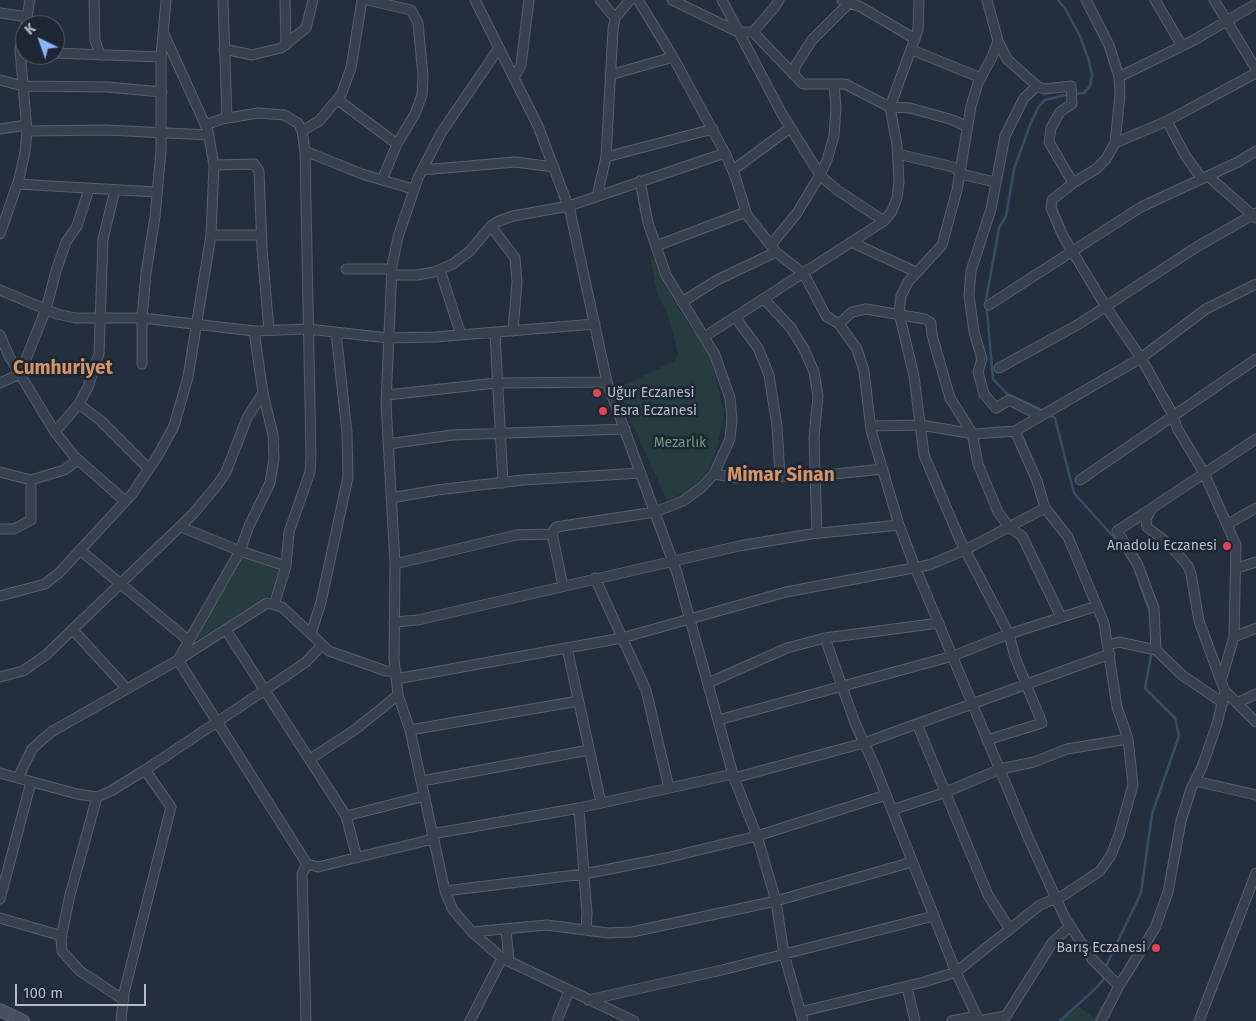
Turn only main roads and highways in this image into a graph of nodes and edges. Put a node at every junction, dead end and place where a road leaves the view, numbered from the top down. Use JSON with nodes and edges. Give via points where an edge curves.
{"nodes":[{"id":1,"x":0,"y":1010,"type":"edge"},
{"id":2,"x":23,"y":1021,"type":"edge"}],
"edges":[{"from":1,"to":2,"type":"main road"}]}
